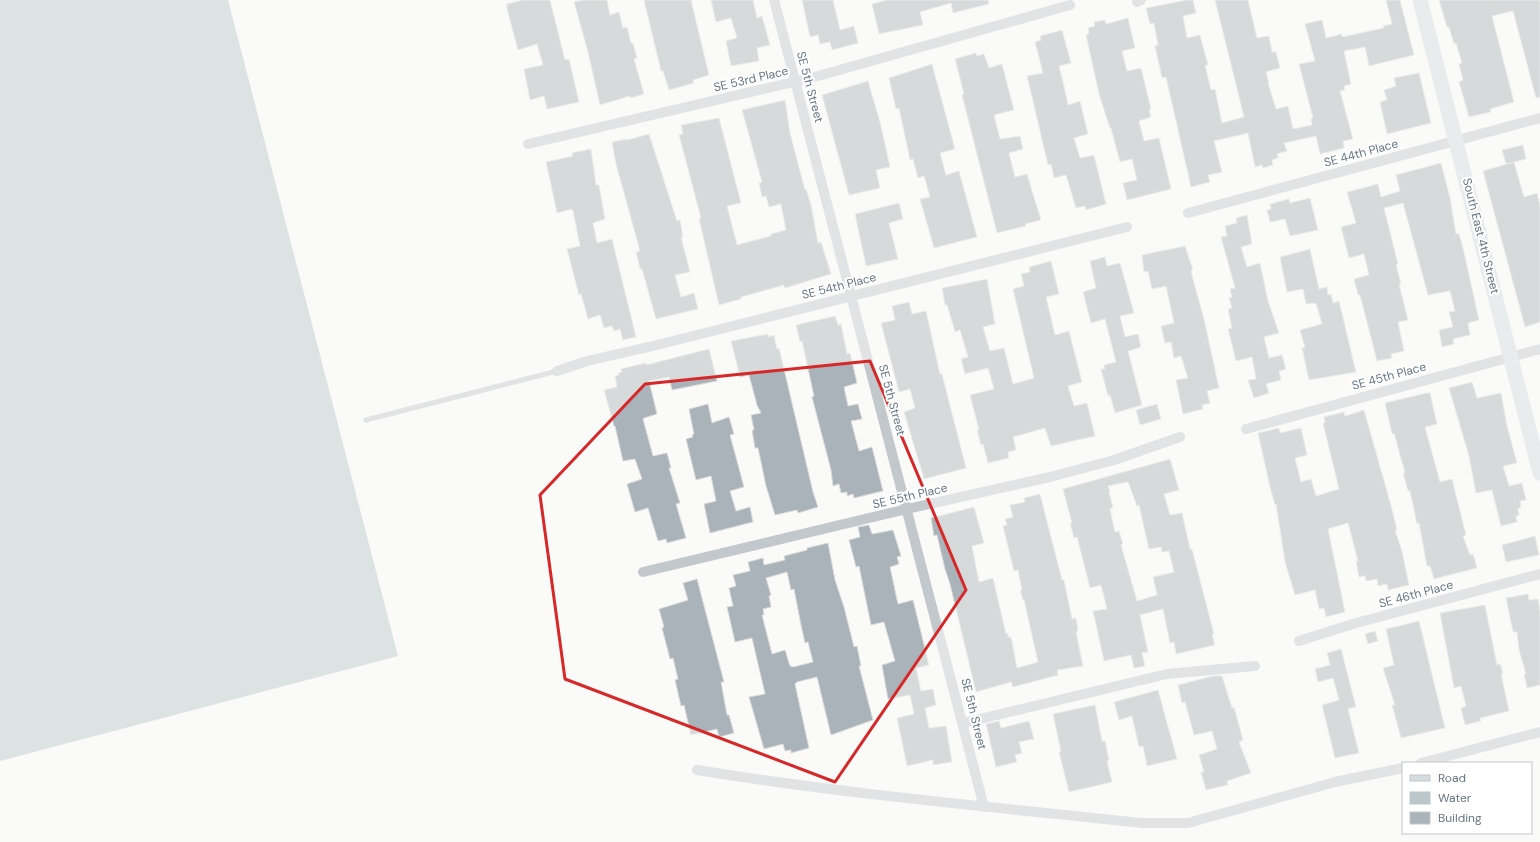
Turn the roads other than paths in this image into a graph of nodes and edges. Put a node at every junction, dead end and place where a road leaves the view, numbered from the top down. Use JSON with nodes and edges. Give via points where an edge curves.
{"nodes":[{"id":1,"x":774,"y":0,"type":"edge"},
{"id":2,"x":1420,"y":0,"type":"edge"},
{"id":3,"x":1070,"y":5,"type":"dead end"},
{"id":4,"x":796,"y":82,"type":"junction"},
{"id":5,"x":1540,"y":118,"type":"edge"},
{"id":6,"x":1457,"y":142,"type":"junction"},
{"id":7,"x":528,"y":144,"type":"dead end"},
{"id":8,"x":1188,"y":213,"type":"dead end"},
{"id":9,"x":1127,"y":227,"type":"dead end"},
{"id":10,"x":852,"y":296,"type":"junction"},
{"id":11,"x":1540,"y":349,"type":"edge"},
{"id":12,"x":1512,"y":356,"type":"junction"},
{"id":13,"x":557,"y":371,"type":"joint"},
{"id":14,"x":366,"y":420,"type":"dead end"},
{"id":15,"x":1246,"y":429,"type":"dead end"},
{"id":16,"x":1180,"y":437,"type":"dead end"},
{"id":17,"x":1540,"y":473,"type":"edge"},
{"id":18,"x":907,"y":509,"type":"junction"},
{"id":19,"x":643,"y":572,"type":"dead end"},
{"id":20,"x":1540,"y":574,"type":"edge"},
{"id":21,"x":1299,"y":641,"type":"dead end"},
{"id":22,"x":1255,"y":666,"type":"dead end"},
{"id":23,"x":963,"y":723,"type":"junction"},
{"id":24,"x":1540,"y":732,"type":"edge"},
{"id":25,"x":1426,"y":762,"type":"edge"},
{"id":26,"x":1402,"y":768,"type":"edge"},
{"id":27,"x":697,"y":770,"type":"dead end"},
{"id":28,"x":984,"y":807,"type":"junction"}],
"edges":[{"from":1,"to":4,"type":"street","name":"SE 5th Street"},
{"from":2,"to":6,"type":"street","name":"South East 4th Street"},
{"from":3,"to":4,"type":"street","name":"SE 53rd Place"},
{"from":4,"to":7,"type":"street","name":"SE 53rd Place"},
{"from":4,"to":10,"type":"street","name":"SE 5th Street"},
{"from":5,"to":6,"type":"street","name":"SE 44th Place"},
{"from":6,"to":8,"type":"street","name":"SE 44th Place"},
{"from":6,"to":12,"type":"street","name":"South East 4th Street"},
{"from":9,"to":10,"type":"street","name":"SE 54th Place"},
{"from":10,"to":13,"type":"street","name":"SE 54th Place","via":[[657,346],[587,361]]},
{"from":10,"to":18,"type":"street","name":"SE 5th Street"},
{"from":11,"to":12,"type":"street","name":"SE 45th Place"},
{"from":12,"to":15,"type":"street","name":"SE 45th Place"},
{"from":12,"to":17,"type":"street","name":"South East 4th Street"},
{"from":13,"to":14,"type":"lane"},
{"from":16,"to":18,"type":"street","name":"SE 55th Place","via":[[1114,460],[1050,477]]},
{"from":18,"to":19,"type":"street","name":"SE 55th Place"},
{"from":18,"to":23,"type":"street","name":"SE 5th Street"},
{"from":20,"to":21,"type":"street","name":"SE 46th Place","via":[[1356,623]]},
{"from":22,"to":23,"type":"street","via":[[1167,674]]},
{"from":23,"to":28,"type":"street","name":"SE 5th Street"},
{"from":24,"to":25,"type":"street"},
{"from":26,"to":28,"type":"street","via":[[1335,782],[1188,823],[1142,823]]},
{"from":27,"to":28,"type":"street"}]}
